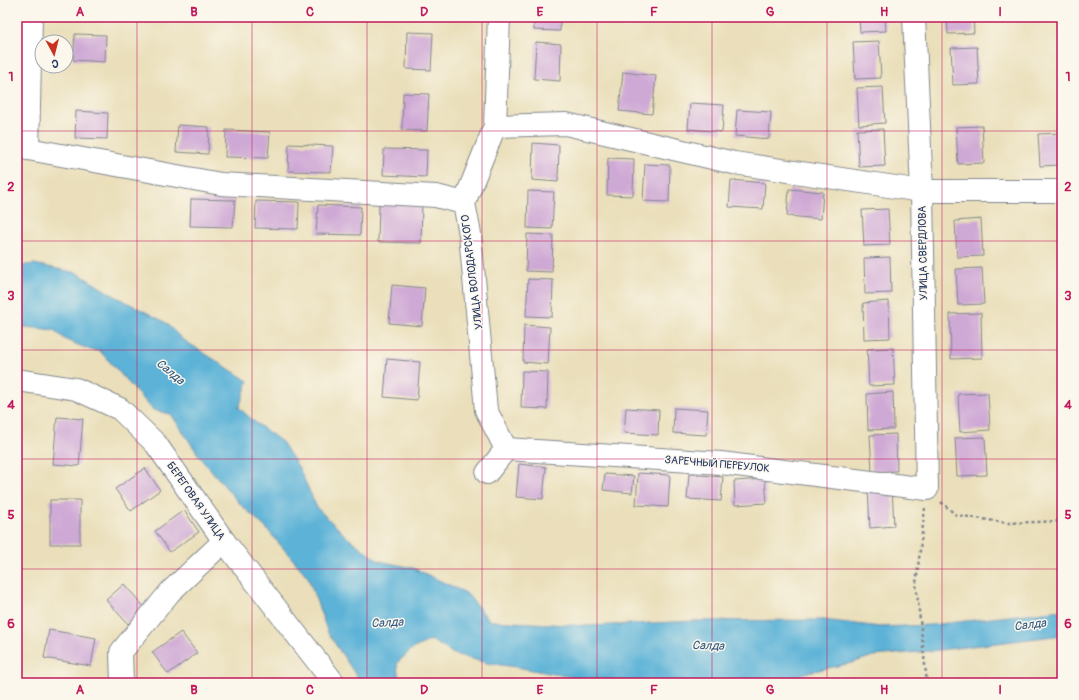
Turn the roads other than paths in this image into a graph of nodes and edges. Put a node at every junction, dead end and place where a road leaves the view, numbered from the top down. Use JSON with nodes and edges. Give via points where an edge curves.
{"nodes":[{"id":1,"x":31,"y":17,"type":"edge"},
{"id":2,"x":498,"y":17,"type":"edge"},
{"id":3,"x":914,"y":17,"type":"edge"},
{"id":4,"x":495,"y":126,"type":"junction"},
{"id":5,"x":22,"y":148,"type":"edge"},
{"id":6,"x":922,"y":191,"type":"junction"},
{"id":7,"x":1062,"y":191,"type":"edge"},
{"id":8,"x":464,"y":203,"type":"junction"},
{"id":9,"x":17,"y":380,"type":"edge"},
{"id":10,"x":506,"y":449,"type":"junction"},
{"id":11,"x":487,"y":473,"type":"dead end"},
{"id":12,"x":927,"y":489,"type":"joint"},
{"id":13,"x":224,"y":541,"type":"junction"},
{"id":14,"x":122,"y":683,"type":"edge"},
{"id":15,"x":334,"y":683,"type":"edge"}],
"edges":[{"from":1,"to":5,"type":"street"},
{"from":2,"to":4,"type":"street","name":"УЛИЦА ВОЛОДАРСКОГО"},
{"from":3,"to":6,"type":"street","name":"УЛИЦА СВЕРДЛОВА"},
{"from":4,"to":6,"type":"street","via":[[566,124],[734,163]]},
{"from":4,"to":8,"type":"street","name":"УЛИЦА ВОЛОДАРСКОГО"},
{"from":5,"to":8,"type":"street","via":[[221,184],[436,196]]},
{"from":6,"to":7,"type":"street"},
{"from":6,"to":12,"type":"street","name":"УЛИЦА СВЕРДЛОВА"},
{"from":8,"to":10,"type":"street","name":"УЛИЦА ВОЛОДАРСКОГО","via":[[470,234],[486,410]]},
{"from":9,"to":13,"type":"street","name":"БЕРЕГОВАЯ УЛИЦА","via":[[76,389],[120,409],[156,444]]},
{"from":10,"to":11,"type":"street"},
{"from":10,"to":12,"type":"street","name":"ЗАРЕЧНЫЙ ПЕРЕУЛОК","via":[[721,463]]},
{"from":13,"to":14,"type":"street","via":[[170,592],[121,652]]},
{"from":13,"to":15,"type":"street","name":"БЕРЕГОВАЯ УЛИЦА"}]}
